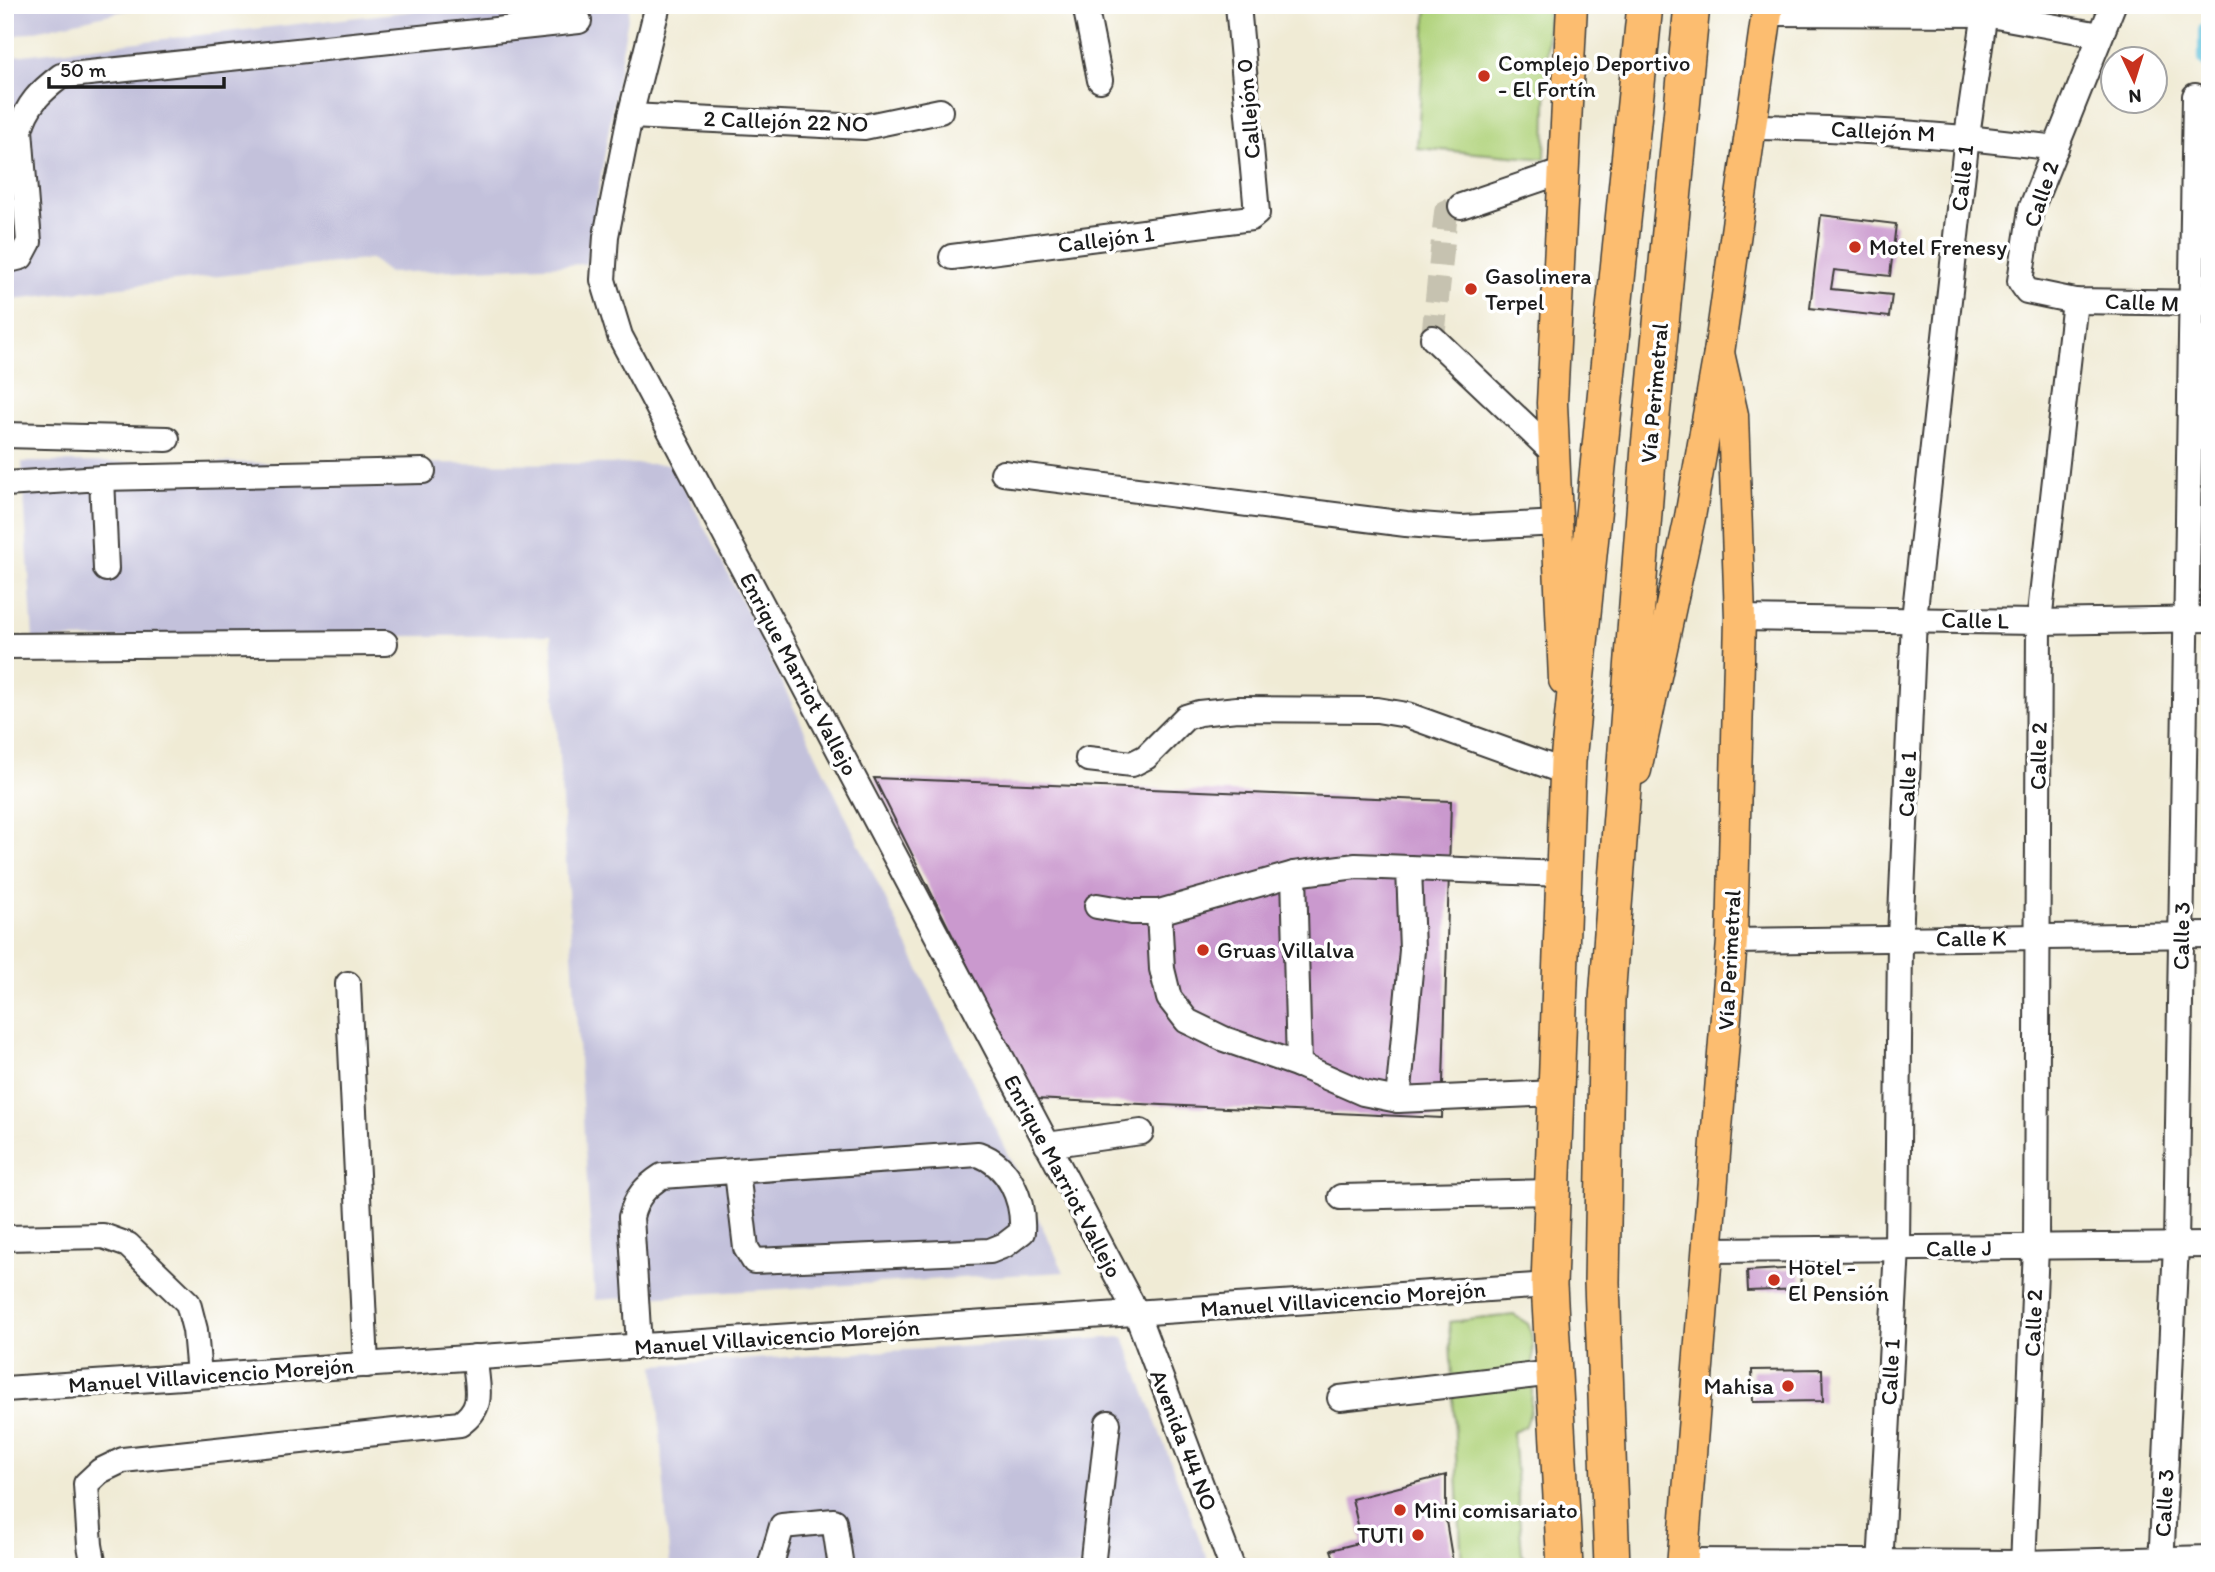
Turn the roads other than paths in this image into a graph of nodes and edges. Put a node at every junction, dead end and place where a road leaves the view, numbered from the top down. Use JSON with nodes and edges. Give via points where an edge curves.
{"nodes":[{"id":1,"x":658,"y":5,"type":"edge"},
{"id":2,"x":1085,"y":5,"type":"edge"},
{"id":3,"x":1238,"y":5,"type":"edge"},
{"id":4,"x":1572,"y":5,"type":"edge"},
{"id":5,"x":1645,"y":5,"type":"edge"},
{"id":6,"x":1692,"y":5,"type":"edge"},
{"id":7,"x":2113,"y":5,"type":"edge"},
{"id":8,"x":1767,"y":9,"type":"edge"},
{"id":9,"x":1986,"y":10,"type":"edge"},
{"id":10,"x":579,"y":21,"type":"dead end"},
{"id":11,"x":2100,"y":35,"type":"junction"},
{"id":12,"x":1100,"y":80,"type":"dead end"},
{"id":13,"x":2195,"y":96,"type":"dead end"},
{"id":14,"x":940,"y":111,"type":"dead end"},
{"id":15,"x":630,"y":116,"type":"junction"},
{"id":16,"x":1752,"y":127,"type":"junction"},
{"id":17,"x":1967,"y":136,"type":"junction"},
{"id":18,"x":2056,"y":148,"type":"junction"},
{"id":19,"x":1564,"y":171,"type":"junction"},
{"id":20,"x":1461,"y":206,"type":"tunnel mouth"},
{"id":21,"x":1257,"y":212,"type":"joint"},
{"id":22,"x":952,"y":257,"type":"dead end"},
{"id":23,"x":5,"y":261,"type":"edge"},
{"id":24,"x":2075,"y":301,"type":"junction"},
{"id":25,"x":2201,"y":304,"type":"edge"},
{"id":26,"x":1433,"y":338,"type":"dead end"},
{"id":27,"x":1719,"y":353,"type":"junction"},
{"id":28,"x":5,"y":435,"type":"edge"},
{"id":29,"x":167,"y":439,"type":"dead end"},
{"id":30,"x":1554,"y":453,"type":"junction"},
{"id":31,"x":423,"y":471,"type":"dead end"},
{"id":32,"x":1003,"y":473,"type":"dead end"},
{"id":33,"x":102,"y":478,"type":"junction"},
{"id":34,"x":5,"y":484,"type":"edge"},
{"id":35,"x":1558,"y":523,"type":"junction"},
{"id":36,"x":106,"y":569,"type":"dead end"},
{"id":37,"x":1740,"y":618,"type":"junction"},
{"id":38,"x":1913,"y":619,"type":"junction"},
{"id":39,"x":2198,"y":619,"type":"edge"},
{"id":40,"x":2039,"y":622,"type":"junction"},
{"id":41,"x":385,"y":643,"type":"dead end"},
{"id":42,"x":5,"y":646,"type":"edge"},
{"id":43,"x":1088,"y":759,"type":"dead end"},
{"id":44,"x":1568,"y":767,"type":"junction"},
{"id":45,"x":1616,"y":865,"type":"junction"},
{"id":46,"x":1409,"y":868,"type":"junction"},
{"id":47,"x":1294,"y":874,"type":"junction"},
{"id":48,"x":1564,"y":874,"type":"junction"},
{"id":49,"x":1097,"y":906,"type":"dead end"},
{"id":50,"x":1159,"y":912,"type":"junction"},
{"id":51,"x":2210,"y":934,"type":"edge"},
{"id":52,"x":2181,"y":935,"type":"junction"},
{"id":53,"x":2036,"y":937,"type":"junction"},
{"id":54,"x":1900,"y":939,"type":"junction"},
{"id":55,"x":1732,"y":941,"type":"junction"},
{"id":56,"x":348,"y":984,"type":"dead end"},
{"id":57,"x":1299,"y":1065,"type":"junction"},
{"id":58,"x":1556,"y":1093,"type":"junction"},
{"id":59,"x":1398,"y":1100,"type":"junction"},
{"id":60,"x":1141,"y":1132,"type":"dead end"},
{"id":61,"x":1047,"y":1145,"type":"junction"},
{"id":62,"x":737,"y":1172,"type":"junction"},
{"id":63,"x":1552,"y":1192,"type":"junction"},
{"id":64,"x":1341,"y":1197,"type":"dead end"},
{"id":65,"x":5,"y":1238,"type":"edge"},
{"id":66,"x":2176,"y":1245,"type":"junction"},
{"id":67,"x":2210,"y":1245,"type":"edge"},
{"id":68,"x":2036,"y":1247,"type":"junction"},
{"id":69,"x":1897,"y":1248,"type":"junction"},
{"id":70,"x":1708,"y":1250,"type":"junction"},
{"id":71,"x":1549,"y":1285,"type":"junction"},
{"id":72,"x":1136,"y":1312,"type":"junction"},
{"id":73,"x":639,"y":1346,"type":"junction"},
{"id":74,"x":475,"y":1357,"type":"junction"},
{"id":75,"x":366,"y":1365,"type":"junction"},
{"id":76,"x":1554,"y":1373,"type":"junction"},
{"id":77,"x":199,"y":1376,"type":"junction"},
{"id":78,"x":5,"y":1389,"type":"edge"},
{"id":79,"x":1340,"y":1398,"type":"dead end"},
{"id":80,"x":1108,"y":1423,"type":"dead end"},
{"id":81,"x":1609,"y":1467,"type":"junction"},
{"id":82,"x":2210,"y":1558,"type":"edge"},
{"id":83,"x":2161,"y":1563,"type":"edge"},
{"id":84,"x":1682,"y":1564,"type":"edge"},
{"id":85,"x":1880,"y":1564,"type":"edge"},
{"id":86,"x":2023,"y":1565,"type":"edge"},
{"id":87,"x":94,"y":1567,"type":"edge"},
{"id":88,"x":770,"y":1567,"type":"edge"},
{"id":89,"x":841,"y":1567,"type":"edge"},
{"id":90,"x":1092,"y":1567,"type":"edge"},
{"id":91,"x":1232,"y":1567,"type":"edge"},
{"id":92,"x":1565,"y":1567,"type":"edge"},
{"id":93,"x":1612,"y":1567,"type":"edge"},
{"id":94,"x":1633,"y":1567,"type":"edge"}],
"edges":[{"from":1,"to":15,"type":"street","name":"Enrique Marriot Vallejo"},
{"from":2,"to":12,"type":"street"},
{"from":3,"to":21,"type":"street","name":"Callejón 0"},
{"from":4,"to":19,"type":"main road","name":"Vía Perimetral"},
{"from":5,"to":44,"type":"highway","name":"Vía Perimetral"},
{"from":6,"to":45,"type":"highway","name":"Vía Perimetral","via":[[1649,447]]},
{"from":7,"to":11,"type":"street","name":"Calle 2"},
{"from":8,"to":9,"type":"street"},
{"from":8,"to":16,"type":"main road","name":"Vía Perimetral"},
{"from":9,"to":11,"type":"street"},
{"from":9,"to":17,"type":"street","name":"Calle 1"},
{"from":10,"to":23,"type":"street","via":[[61,76],[37,93],[22,121],[29,242],[21,257]]},
{"from":11,"to":18,"type":"street","name":"Calle 2"},
{"from":13,"to":25,"type":"street","name":"Calle 3"},
{"from":14,"to":15,"type":"street","name":"2 Callejón 22 NO","via":[[864,127]]},
{"from":15,"to":61,"type":"street","name":"Enrique Marriot Vallejo","via":[[606,236],[603,280],[620,335]]},
{"from":16,"to":17,"type":"street","name":"Callejón M"},
{"from":16,"to":27,"type":"main road","name":"Vía Perimetral"},
{"from":17,"to":18,"type":"street","name":"Callejón M"},
{"from":17,"to":38,"type":"street","name":"Calle 1"},
{"from":18,"to":24,"type":"street","name":"Calle 2","via":[[2031,209],[2020,281],[2027,290]]},
{"from":19,"to":20,"type":"street"},
{"from":19,"to":30,"type":"main road","name":"Vía Perimetral","via":[[1552,403]]},
{"from":21,"to":22,"type":"street","name":"Callejón 1","via":[[1244,222]]},
{"from":24,"to":25,"type":"street","name":"Calle M"},
{"from":24,"to":40,"type":"street","name":"Calle 2"},
{"from":25,"to":39,"type":"street","name":"Calle 3"},
{"from":26,"to":30,"type":"street"},
{"from":27,"to":37,"type":"main road","name":"Vía Perimetral","via":[[1733,415]]},
{"from":27,"to":45,"type":"main road","name":"Vía Perimetral","via":[[1690,517]]},
{"from":28,"to":29,"type":"street"},
{"from":30,"to":35,"type":"main road","name":"Vía Perimetral"},
{"from":31,"to":33,"type":"street"},
{"from":32,"to":35,"type":"street","via":[[1406,524],[1461,528]]},
{"from":33,"to":34,"type":"street"},
{"from":33,"to":36,"type":"street"},
{"from":35,"to":44,"type":"main road","name":"Vía Perimetral"},
{"from":37,"to":38,"type":"street","name":"Calle L"},
{"from":37,"to":55,"type":"main road","name":"Vía Perimetral"},
{"from":38,"to":40,"type":"street","name":"Calle L"},
{"from":38,"to":54,"type":"street","name":"Calle 1"},
{"from":39,"to":40,"type":"street","name":"Calle L"},
{"from":39,"to":52,"type":"street","name":"Calle 3"},
{"from":40,"to":53,"type":"street","name":"Calle 2"},
{"from":41,"to":42,"type":"street"},
{"from":43,"to":44,"type":"street","via":[[1132,764],[1146,757],[1186,717],[1199,713],[1377,710],[1407,715]]},
{"from":44,"to":48,"type":"highway","name":"Vía Perimetral"},
{"from":45,"to":81,"type":"highway","name":"Vía Perimetral","via":[[1607,999],[1602,1282]]},
{"from":46,"to":47,"type":"street","via":[[1356,866]]},
{"from":46,"to":48,"type":"street"},
{"from":46,"to":59,"type":"street","via":[[1412,950]]},
{"from":47,"to":50,"type":"street"},
{"from":47,"to":57,"type":"street"},
{"from":48,"to":58,"type":"highway","name":"Vía Perimetral"},
{"from":49,"to":50,"type":"street"},
{"from":50,"to":57,"type":"street","via":[[1169,998],[1187,1021]]},
{"from":51,"to":52,"type":"street","name":"Calle K"},
{"from":52,"to":53,"type":"street","name":"Calle K"},
{"from":52,"to":66,"type":"street","name":"Calle 3"},
{"from":53,"to":54,"type":"street","name":"Calle K"},
{"from":53,"to":68,"type":"street","name":"Calle 2"},
{"from":54,"to":55,"type":"street","name":"Calle K"},
{"from":54,"to":69,"type":"street","name":"Calle 1"},
{"from":55,"to":70,"type":"main road","name":"Vía Perimetral"},
{"from":56,"to":75,"type":"street"},
{"from":57,"to":59,"type":"street","via":[[1363,1093]]},
{"from":58,"to":59,"type":"street"},
{"from":58,"to":63,"type":"highway","name":"Vía Perimetral"},
{"from":60,"to":61,"type":"street"},
{"from":61,"to":72,"type":"street","name":"Enrique Marriot Vallejo"},
{"from":62,"to":62,"type":"street","via":[[978,1154],[996,1160],[1006,1174],[1019,1198],[1022,1232],[990,1251],[754,1261],[746,1248]]},
{"from":62,"to":73,"type":"street","via":[[662,1176],[635,1202],[631,1217]]},
{"from":63,"to":64,"type":"street"},
{"from":63,"to":71,"type":"highway","name":"Vía Perimetral"},
{"from":65,"to":77,"type":"street","via":[[103,1236],[128,1245],[188,1303]]},
{"from":66,"to":67,"type":"street","name":"Calle J"},
{"from":66,"to":68,"type":"street","name":"Calle J"},
{"from":66,"to":83,"type":"street","name":"Calle 3"},
{"from":68,"to":69,"type":"street","name":"Calle J"},
{"from":68,"to":86,"type":"street","name":"Calle 2"},
{"from":69,"to":70,"type":"street","name":"Calle J"},
{"from":69,"to":85,"type":"street","name":"Calle 1"},
{"from":70,"to":84,"type":"main road","name":"Vía Perimetral"},
{"from":71,"to":72,"type":"street","name":"Manuel Villavicencio Morejón"},
{"from":71,"to":76,"type":"highway","name":"Vía Perimetral"},
{"from":72,"to":73,"type":"street","name":"Manuel Villavicencio Morejón"},
{"from":72,"to":91,"type":"street","name":"Avenida 44 NO"},
{"from":73,"to":74,"type":"street","name":"Manuel Villavicencio Morejón"},
{"from":74,"to":75,"type":"street","name":"Manuel Villavicencio Morejón"},
{"from":74,"to":87,"type":"street","via":[[479,1405],[460,1424],[124,1460],[100,1471],[86,1484]]},
{"from":75,"to":77,"type":"street","name":"Manuel Villavicencio Morejón"},
{"from":76,"to":79,"type":"street"},
{"from":76,"to":92,"type":"highway","name":"Vía Perimetral"},
{"from":77,"to":78,"type":"street","name":"Manuel Villavicencio Morejón"},
{"from":80,"to":90,"type":"street"},
{"from":81,"to":93,"type":"highway","name":"Vía Perimetral"},
{"from":81,"to":94,"type":"highway"},
{"from":82,"to":83,"type":"street"},
{"from":83,"to":86,"type":"street"},
{"from":84,"to":85,"type":"street"},
{"from":85,"to":86,"type":"street"},
{"from":88,"to":89,"type":"street","via":[[782,1526],[834,1521]]}]}
